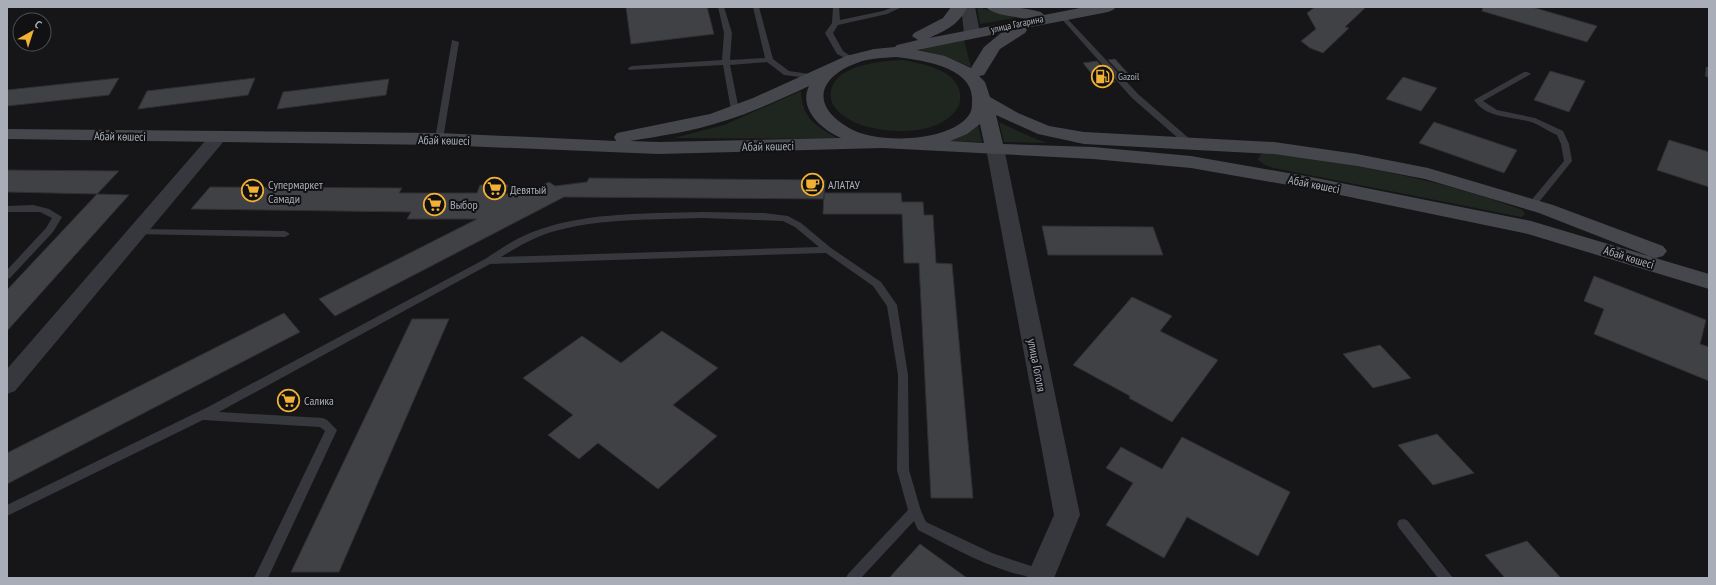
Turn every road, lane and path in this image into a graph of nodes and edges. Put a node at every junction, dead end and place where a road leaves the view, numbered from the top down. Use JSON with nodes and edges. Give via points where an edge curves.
{"nodes":[{"id":1,"x":720,"y":7,"type":"edge"},
{"id":2,"x":756,"y":7,"type":"edge"},
{"id":3,"x":836,"y":7,"type":"edge"},
{"id":4,"x":899,"y":7,"type":"edge"},
{"id":5,"x":959,"y":7,"type":"edge"},
{"id":6,"x":968,"y":7,"type":"edge"},
{"id":7,"x":994,"y":7,"type":"edge"},
{"id":8,"x":1108,"y":7,"type":"edge"},
{"id":9,"x":1061,"y":15,"type":"junction"},
{"id":10,"x":836,"y":24,"type":"junction"},
{"id":11,"x":972,"y":33,"type":"junction"},
{"id":12,"x":455,"y":42,"type":"dead end"},
{"id":13,"x":872,"y":54,"type":"junction"},
{"id":14,"x":769,"y":60,"type":"junction"},
{"id":15,"x":726,"y":61,"type":"junction"},
{"id":16,"x":844,"y":62,"type":"junction"},
{"id":17,"x":632,"y":68,"type":"dead end"},
{"id":18,"x":1709,"y":68,"type":"edge"},
{"id":19,"x":978,"y":71,"type":"junction"},
{"id":20,"x":1527,"y":74,"type":"dead end"},
{"id":21,"x":1709,"y":76,"type":"edge"},
{"id":22,"x":813,"y":77,"type":"junction"},
{"id":23,"x":982,"y":96,"type":"junction"},
{"id":24,"x":736,"y":110,"type":"junction"},
{"id":25,"x":7,"y":134,"type":"edge"},
{"id":26,"x":218,"y":137,"type":"junction"},
{"id":27,"x":439,"y":139,"type":"junction"},
{"id":28,"x":881,"y":143,"type":"junction"},
{"id":29,"x":1189,"y":143,"type":"junction"},
{"id":30,"x":562,"y":144,"type":"junction"},
{"id":31,"x":909,"y":145,"type":"junction"},
{"id":32,"x":995,"y":148,"type":"junction"},
{"id":33,"x":1532,"y":205,"type":"junction"},
{"id":34,"x":7,"y":209,"type":"edge"},
{"id":35,"x":137,"y":232,"type":"junction"},
{"id":36,"x":286,"y":234,"type":"dead end"},
{"id":37,"x":828,"y":250,"type":"junction"},
{"id":38,"x":488,"y":261,"type":"junction"},
{"id":39,"x":1709,"y":272,"type":"edge"},
{"id":40,"x":7,"y":276,"type":"edge"},
{"id":41,"x":1709,"y":282,"type":"edge"},
{"id":42,"x":7,"y":385,"type":"edge"},
{"id":43,"x":202,"y":415,"type":"junction"},
{"id":44,"x":915,"y":511,"type":"junction"},
{"id":45,"x":7,"y":512,"type":"edge"},
{"id":46,"x":1403,"y":524,"type":"dead end"},
{"id":47,"x":1041,"y":577,"type":"edge"},
{"id":48,"x":261,"y":578,"type":"edge"},
{"id":49,"x":853,"y":578,"type":"edge"},
{"id":50,"x":1446,"y":578,"type":"edge"}],
"edges":[{"from":1,"to":15,"type":"lane","via":[[728,33]]},
{"from":2,"to":14,"type":"lane"},
{"from":3,"to":10,"type":"lane"},
{"from":4,"to":10,"type":"lane","via":[[885,13]]},
{"from":5,"to":13,"type":"main road","via":[[946,25]]},
{"from":6,"to":11,"type":"street"},
{"from":7,"to":9,"type":"main road","via":[[1027,14]]},
{"from":8,"to":9,"type":"main road","name":"улица Гагарина"},
{"from":9,"to":11,"type":"main road","name":"улица Гагарина"},
{"from":9,"to":19,"type":"main road","via":[[1002,38],[992,46]]},
{"from":9,"to":29,"type":"lane","via":[[1135,96]]},
{"from":10,"to":16,"type":"lane","via":[[829,33]]},
{"from":11,"to":13,"type":"main road","name":"улица Гагарина"},
{"from":11,"to":19,"type":"main road"},
{"from":12,"to":27,"type":"lane"},
{"from":13,"to":16,"type":"main road"},
{"from":13,"to":23,"type":"main road","via":[[896,52],[940,59],[973,78]]},
{"from":14,"to":15,"type":"lane"},
{"from":14,"to":22,"type":"lane","via":[[787,73]]},
{"from":15,"to":17,"type":"lane"},
{"from":15,"to":24,"type":"lane"},
{"from":16,"to":22,"type":"main road"},
{"from":16,"to":28,"type":"main road","via":[[823,76],[815,89],[814,102],[821,116],[835,128],[849,135]]},
{"from":18,"to":21,"type":"lane"},
{"from":19,"to":23,"type":"main road"},
{"from":20,"to":33,"type":"lane","via":[[1478,100],[1490,110],[1533,121],[1560,133],[1568,161]]},
{"from":22,"to":24,"type":"main road"},
{"from":23,"to":29,"type":"main road","name":"Абай көшесі","via":[[1012,117],[1044,130],[1084,138]]},
{"from":23,"to":31,"type":"main road","via":[[979,113],[969,125],[933,141]]},
{"from":23,"to":32,"type":"main road"},
{"from":24,"to":30,"type":"main road","via":[[717,118],[669,130]]},
{"from":25,"to":26,"type":"main road","name":"Абай көшесі"},
{"from":26,"to":27,"type":"main road","name":"Абай көшесі"},
{"from":26,"to":35,"type":"street"},
{"from":27,"to":30,"type":"main road","name":"Абай көшесі"},
{"from":28,"to":30,"type":"main road","name":"Абай көшесі","via":[[658,148]]},
{"from":28,"to":31,"type":"main road"},
{"from":29,"to":33,"type":"main road","name":"Абай көшесі","via":[[1274,148],[1357,160],[1428,174]]},
{"from":31,"to":32,"type":"main road","name":"Абай көшесі"},
{"from":32,"to":41,"type":"main road","name":"Абай көшесі","via":[[1191,162],[1311,183],[1531,228]]},
{"from":32,"to":47,"type":"street","name":"улица Гоголя","via":[[1067,515]]},
{"from":33,"to":39,"type":"main road","name":"Абай көшесі"},
{"from":34,"to":40,"type":"lane","via":[[31,208],[52,213],[57,217],[50,230]]},
{"from":35,"to":36,"type":"lane"},
{"from":35,"to":42,"type":"street"},
{"from":37,"to":38,"type":"lane"},
{"from":37,"to":38,"type":"lane","via":[[798,225],[785,218],[704,215],[614,218],[557,228],[522,240]]},
{"from":37,"to":44,"type":"lane","via":[[877,284],[892,305],[903,375],[903,470]]},
{"from":38,"to":43,"type":"lane"},
{"from":43,"to":45,"type":"lane"},
{"from":43,"to":48,"type":"lane","via":[[323,423],[331,430]]},
{"from":44,"to":47,"type":"lane","via":[[922,526],[989,558]]},
{"from":44,"to":49,"type":"lane"},
{"from":46,"to":50,"type":"lane"}]}
